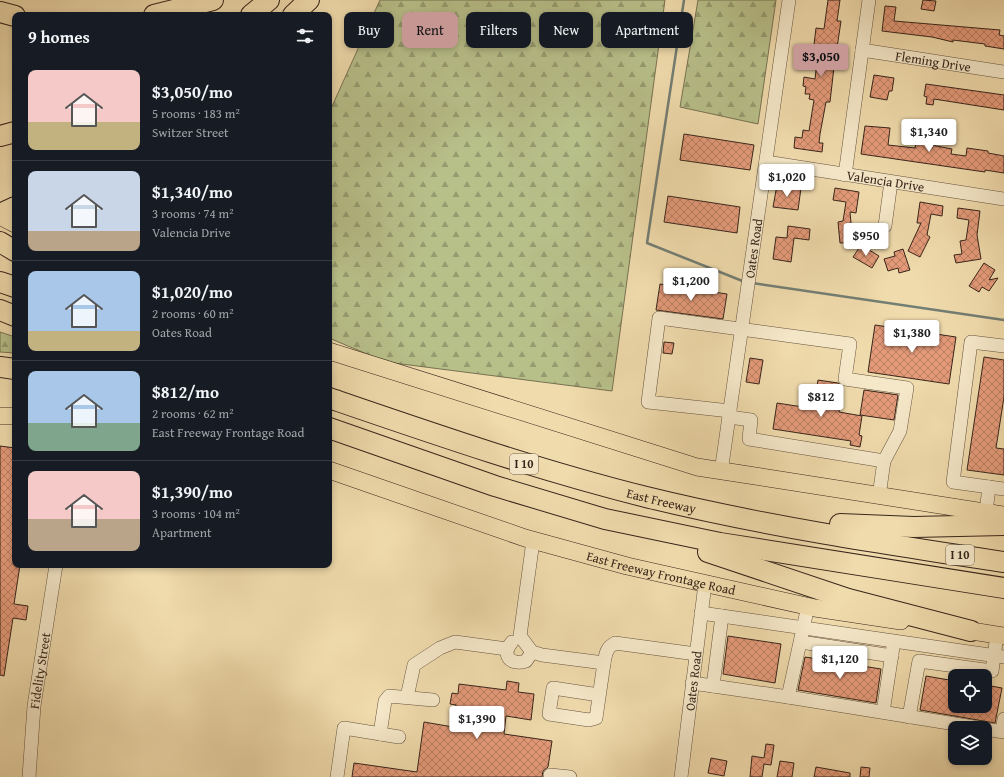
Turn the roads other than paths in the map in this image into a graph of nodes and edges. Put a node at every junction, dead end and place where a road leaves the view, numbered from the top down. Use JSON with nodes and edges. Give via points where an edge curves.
{"nodes":[{"id":1,"x":213,"y":0,"type":"edge"},
{"id":2,"x":270,"y":0,"type":"edge"},
{"id":3,"x":309,"y":0,"type":"edge"},
{"id":4,"x":789,"y":0,"type":"edge"},
{"id":5,"x":869,"y":0,"type":"edge"},
{"id":6,"x":0,"y":12,"type":"edge"},
{"id":7,"x":166,"y":12,"type":"edge"},
{"id":8,"x":255,"y":12,"type":"edge"},
{"id":9,"x":296,"y":12,"type":"edge"},
{"id":10,"x":12,"y":15,"type":"edge"},
{"id":11,"x":862,"y":50,"type":"junction"},
{"id":12,"x":1004,"y":72,"type":"edge"},
{"id":13,"x":766,"y":162,"type":"junction"},
{"id":14,"x":844,"y":175,"type":"junction"},
{"id":15,"x":891,"y":182,"type":"junction"},
{"id":16,"x":1004,"y":198,"type":"edge"},
{"id":17,"x":12,"y":209,"type":"edge"},
{"id":18,"x":0,"y":215,"type":"edge"},
{"id":19,"x":12,"y":222,"type":"edge"},
{"id":20,"x":885,"y":226,"type":"dead end"},
{"id":21,"x":0,"y":242,"type":"edge"},
{"id":22,"x":12,"y":249,"type":"edge"},
{"id":23,"x":0,"y":282,"type":"edge"},
{"id":24,"x":12,"y":286,"type":"edge"},
{"id":25,"x":0,"y":310,"type":"edge"},
{"id":26,"x":12,"y":315,"type":"edge"},
{"id":27,"x":742,"y":329,"type":"junction"},
{"id":28,"x":1004,"y":346,"type":"edge"},
{"id":29,"x":332,"y":352,"type":"edge"},
{"id":30,"x":0,"y":368,"type":"edge"},
{"id":31,"x":12,"y":369,"type":"edge"},
{"id":32,"x":332,"y":399,"type":"edge"},
{"id":33,"x":730,"y":414,"type":"junction"},
{"id":34,"x":0,"y":416,"type":"edge"},
{"id":35,"x":12,"y":416,"type":"edge"},
{"id":36,"x":332,"y":429,"type":"edge"},
{"id":37,"x":332,"y":435,"type":"edge"},
{"id":38,"x":380,"y":446,"type":"junction"},
{"id":39,"x":884,"y":462,"type":"junction"},
{"id":40,"x":332,"y":471,"type":"edge"},
{"id":41,"x":721,"y":472,"type":"junction"},
{"id":42,"x":989,"y":487,"type":"junction"},
{"id":43,"x":1004,"y":489,"type":"edge"},
{"id":44,"x":880,"y":496,"type":"junction"},
{"id":45,"x":986,"y":512,"type":"junction"},
{"id":46,"x":724,"y":514,"type":"junction"},
{"id":47,"x":1004,"y":515,"type":"edge"},
{"id":48,"x":606,"y":519,"type":"junction"},
{"id":49,"x":1004,"y":525,"type":"edge"},
{"id":50,"x":533,"y":540,"type":"junction"},
{"id":51,"x":1004,"y":562,"type":"edge"},
{"id":52,"x":56,"y":568,"type":"edge"},
{"id":53,"x":705,"y":584,"type":"junction"},
{"id":54,"x":1004,"y":588,"type":"edge"},
{"id":55,"x":808,"y":606,"type":"junction"},
{"id":56,"x":701,"y":613,"type":"junction"},
{"id":57,"x":722,"y":616,"type":"junction"},
{"id":58,"x":804,"y":628,"type":"junction"},
{"id":59,"x":971,"y":631,"type":"junction"},
{"id":60,"x":520,"y":636,"type":"junction"},
{"id":61,"x":1001,"y":636,"type":"edge"},
{"id":62,"x":801,"y":642,"type":"junction"},
{"id":63,"x":894,"y":642,"type":"junction"},
{"id":64,"x":927,"y":646,"type":"junction"},
{"id":65,"x":507,"y":649,"type":"junction"},
{"id":66,"x":532,"y":652,"type":"junction"},
{"id":67,"x":696,"y":654,"type":"junction"},
{"id":68,"x":892,"y":656,"type":"junction"},
{"id":69,"x":999,"y":657,"type":"edge"},
{"id":70,"x":925,"y":662,"type":"junction"},
{"id":71,"x":604,"y":663,"type":"junction"},
{"id":72,"x":998,"y":671,"type":"edge"},
{"id":73,"x":692,"y":684,"type":"junction"},
{"id":74,"x":713,"y":686,"type":"junction"},
{"id":75,"x":599,"y":695,"type":"dead end"},
{"id":76,"x":407,"y":697,"type":"junction"},
{"id":77,"x":788,"y":697,"type":"junction"},
{"id":78,"x":433,"y":700,"type":"dead end"},
{"id":79,"x":883,"y":712,"type":"junction"},
{"id":80,"x":909,"y":717,"type":"junction"},
{"id":81,"x":948,"y":723,"type":"edge"},
{"id":82,"x":1003,"y":727,"type":"edge"},
{"id":83,"x":992,"y":728,"type":"edge"},
{"id":84,"x":380,"y":734,"type":"junction"},
{"id":85,"x":399,"y":737,"type":"dead end"},
{"id":86,"x":550,"y":775,"type":"dead end"},
{"id":87,"x":29,"y":777,"type":"edge"},
{"id":88,"x":336,"y":777,"type":"edge"},
{"id":89,"x":570,"y":777,"type":"edge"},
{"id":90,"x":681,"y":777,"type":"edge"}],
"edges":[{"from":1,"to":7,"type":"highway"},
{"from":2,"to":8,"type":"highway"},
{"from":3,"to":9,"type":"highway"},
{"from":4,"to":13,"type":"street","name":"Oates Road"},
{"from":5,"to":11,"type":"street"},
{"from":6,"to":10,"type":"highway"},
{"from":11,"to":12,"type":"street","name":"Fleming Drive"},
{"from":11,"to":14,"type":"street"},
{"from":13,"to":14,"type":"street","name":"Valencia Drive"},
{"from":13,"to":27,"type":"street","name":"Oates Road"},
{"from":14,"to":15,"type":"street","name":"Valencia Drive"},
{"from":15,"to":16,"type":"street","name":"Valencia Drive"},
{"from":15,"to":20,"type":"street"},
{"from":17,"to":18,"type":"highway"},
{"from":18,"to":19,"type":"main road"},
{"from":21,"to":22,"type":"highway"},
{"from":23,"to":24,"type":"highway"},
{"from":25,"to":26,"type":"highway"},
{"from":27,"to":33,"type":"street","name":"Oates Road"},
{"from":27,"to":33,"type":"street","via":[[659,318],[648,402]]},
{"from":27,"to":39,"type":"street","via":[[850,344],[845,379],[907,388],[900,431]]},
{"from":28,"to":42,"type":"street","via":[[971,342],[953,482]]},
{"from":29,"to":41,"type":"main road","via":[[627,446]]},
{"from":30,"to":31,"type":"highway"},
{"from":32,"to":46,"type":"highway","name":"East Freeway","number":"I 10","via":[[516,461],[611,488]]},
{"from":33,"to":39,"type":"street","via":[[751,420],[748,439]]},
{"from":33,"to":41,"type":"street","name":"Oates Road"},
{"from":34,"to":35,"type":"main road"},
{"from":36,"to":38,"type":"highway","number":"I 10"},
{"from":37,"to":38,"type":"highway"},
{"from":38,"to":48,"type":"highway","number":"I 10","via":[[495,486]]},
{"from":39,"to":44,"type":"street"},
{"from":40,"to":50,"type":"main road","name":"East Freeway Frontage Road"},
{"from":41,"to":44,"type":"main road"},
{"from":42,"to":43,"type":"street"},
{"from":42,"to":45,"type":"street"},
{"from":44,"to":45,"type":"main road"},
{"from":45,"to":47,"type":"main road"},
{"from":46,"to":49,"type":"highway","via":[[861,526]]},
{"from":46,"to":51,"type":"highway","name":"East Freeway","number":"I 10","via":[[816,532]]},
{"from":48,"to":54,"type":"highway","number":"I 10","via":[[720,543]]},
{"from":48,"to":59,"type":"highway","via":[[848,599]]},
{"from":50,"to":53,"type":"main road","name":"East Freeway Frontage Road"},
{"from":50,"to":60,"type":"street"},
{"from":52,"to":87,"type":"street","name":"Fidelity Street","via":[[34,706]]},
{"from":53,"to":55,"type":"main road","name":"East Freeway Frontage Road"},
{"from":53,"to":56,"type":"street","name":"Oates Road"},
{"from":55,"to":58,"type":"street"},
{"from":55,"to":59,"type":"main road","name":"East Freeway Frontage Road"},
{"from":56,"to":57,"type":"street"},
{"from":56,"to":67,"type":"street","name":"Oates Road"},
{"from":57,"to":58,"type":"street"},
{"from":57,"to":74,"type":"street"},
{"from":58,"to":62,"type":"street"},
{"from":58,"to":63,"type":"street"},
{"from":59,"to":61,"type":"main road","name":"East Freeway Frontage Road"},
{"from":60,"to":65,"type":"street"},
{"from":60,"to":66,"type":"street"},
{"from":61,"to":69,"type":"street"},
{"from":62,"to":68,"type":"street"},
{"from":62,"to":77,"type":"street"},
{"from":63,"to":64,"type":"street"},
{"from":63,"to":68,"type":"street"},
{"from":64,"to":69,"type":"street"},
{"from":64,"to":70,"type":"street"},
{"from":65,"to":66,"type":"street","via":[[508,658],[518,664],[526,661]]},
{"from":65,"to":76,"type":"street","via":[[463,642],[448,644],[414,665]]},
{"from":66,"to":71,"type":"street"},
{"from":67,"to":71,"type":"street","via":[[615,643],[606,652]]},
{"from":67,"to":73,"type":"street","name":"Oates Road"},
{"from":68,"to":79,"type":"street"},
{"from":69,"to":72,"type":"street"},
{"from":70,"to":72,"type":"street"},
{"from":70,"to":80,"type":"street","via":[[919,661]]},
{"from":71,"to":75,"type":"street"},
{"from":73,"to":74,"type":"street"},
{"from":73,"to":90,"type":"street","name":"Oates Road"},
{"from":74,"to":77,"type":"street"},
{"from":76,"to":78,"type":"street"},
{"from":76,"to":84,"type":"street","via":[[394,695],[386,698]]},
{"from":77,"to":79,"type":"street"},
{"from":79,"to":80,"type":"street"},
{"from":80,"to":81,"type":"street"},
{"from":82,"to":83,"type":"street"},
{"from":84,"to":85,"type":"street"},
{"from":84,"to":88,"type":"street","via":[[344,728]]},
{"from":86,"to":89,"type":"street"}]}
